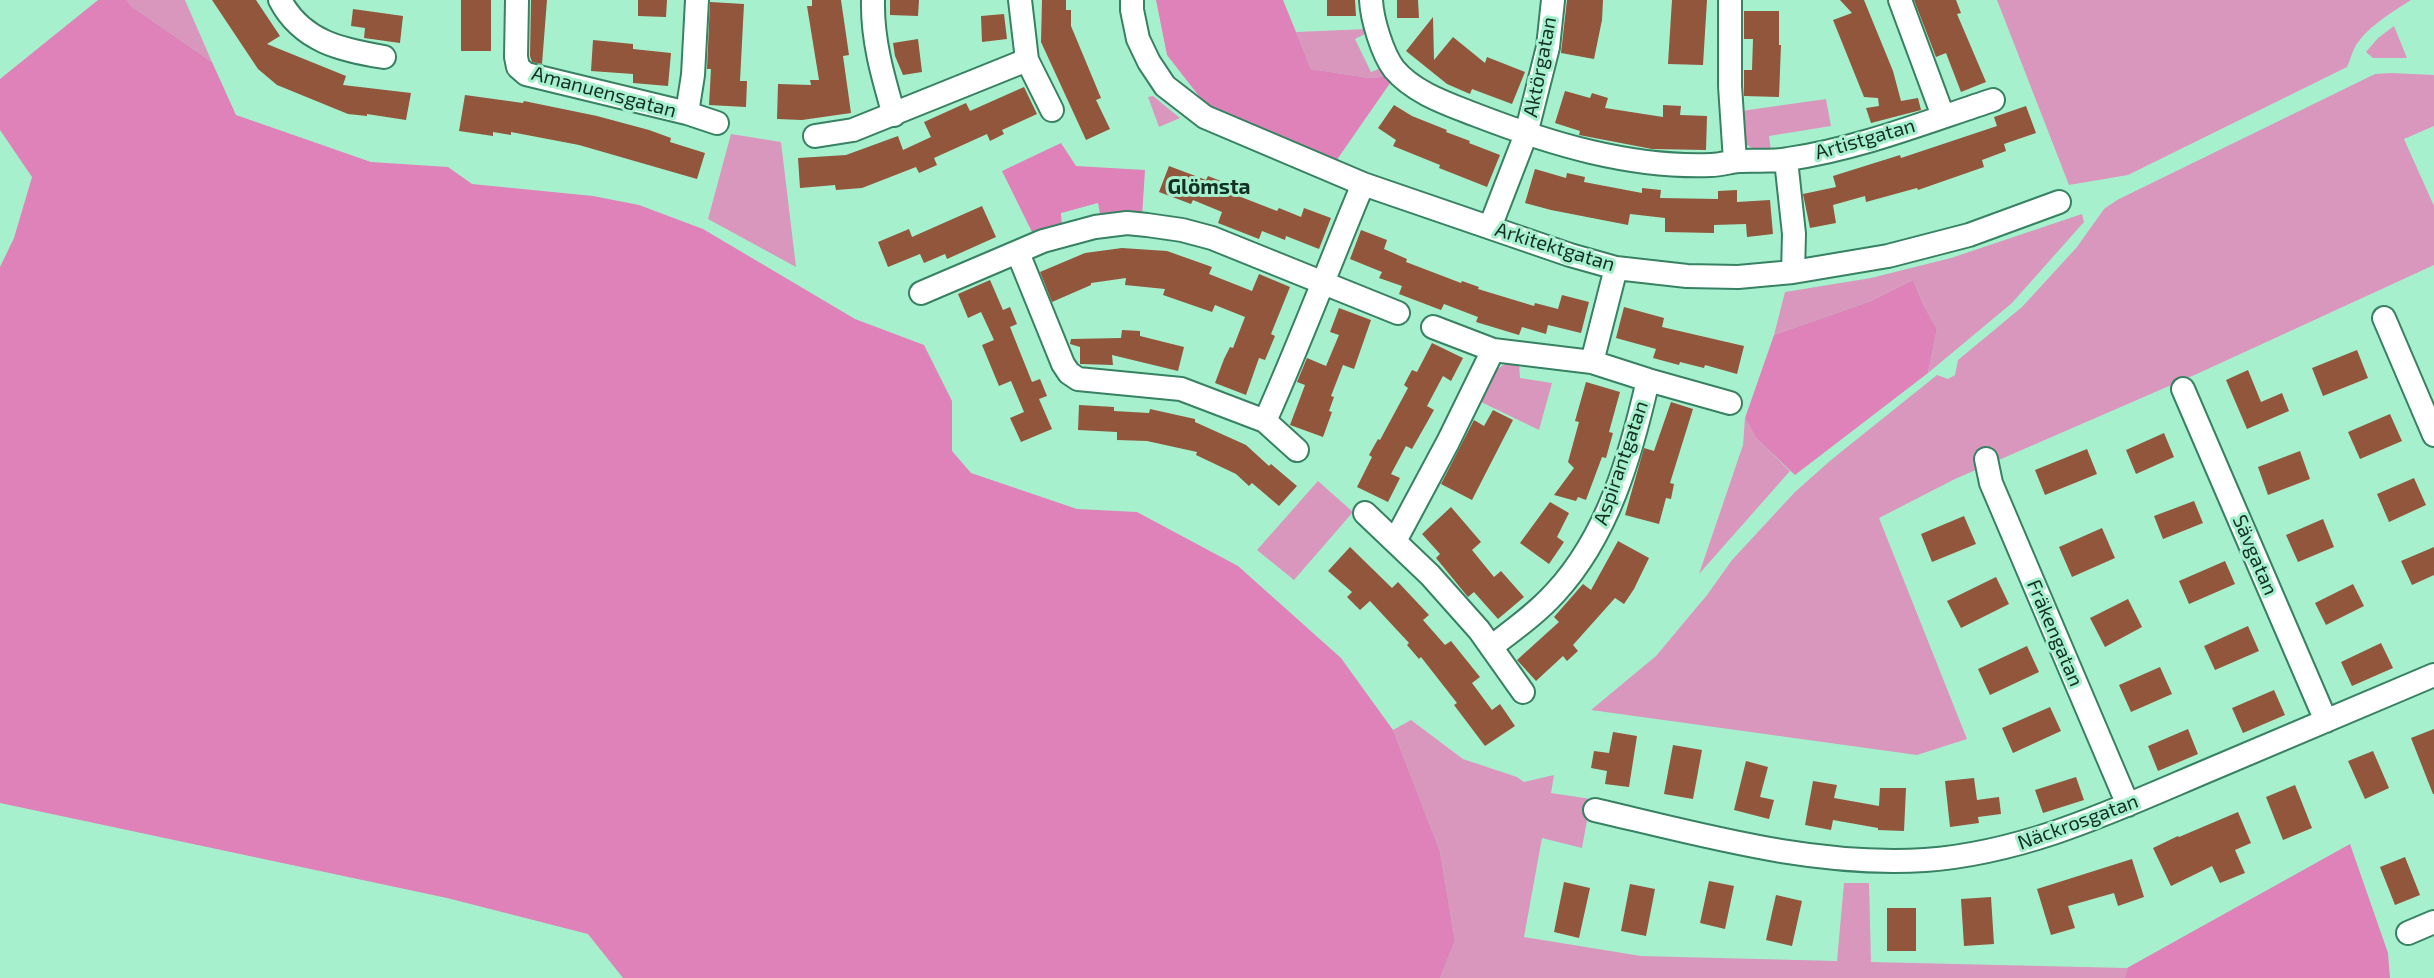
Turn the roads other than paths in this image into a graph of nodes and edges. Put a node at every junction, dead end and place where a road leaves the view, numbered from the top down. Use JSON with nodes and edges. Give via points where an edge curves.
{"nodes":[{"id":1,"x":280,"y":0,"type":"edge"},
{"id":2,"x":517,"y":0,"type":"edge"},
{"id":3,"x":697,"y":0,"type":"edge"},
{"id":4,"x":873,"y":0,"type":"edge"},
{"id":5,"x":1020,"y":0,"type":"edge"},
{"id":6,"x":1132,"y":0,"type":"edge"},
{"id":7,"x":1371,"y":0,"type":"edge"},
{"id":8,"x":1553,"y":0,"type":"edge"},
{"id":9,"x":1730,"y":0,"type":"edge"},
{"id":10,"x":1900,"y":0,"type":"edge"},
{"id":11,"x":384,"y":57,"type":"dead end"},
{"id":12,"x":1027,"y":60,"type":"junction"},
{"id":13,"x":1993,"y":100,"type":"dead end"},
{"id":14,"x":1052,"y":110,"type":"dead end"},
{"id":15,"x":687,"y":113,"type":"junction"},
{"id":16,"x":894,"y":115,"type":"junction"},
{"id":17,"x":1943,"y":116,"type":"junction"},
{"id":18,"x":717,"y":123,"type":"dead end"},
{"id":19,"x":1526,"y":134,"type":"junction"},
{"id":20,"x":815,"y":136,"type":"dead end"},
{"id":21,"x":1631,"y":160,"type":"joint"},
{"id":22,"x":1786,"y":160,"type":"junction"},
{"id":23,"x":1735,"y":161,"type":"junction"},
{"id":24,"x":1363,"y":184,"type":"junction"},
{"id":25,"x":2059,"y":202,"type":"dead end"},
{"id":26,"x":1490,"y":227,"type":"junction"},
{"id":27,"x":1018,"y":253,"type":"junction"},
{"id":28,"x":1616,"y":268,"type":"junction"},
{"id":29,"x":1793,"y":272,"type":"junction"},
{"id":30,"x":1322,"y":283,"type":"junction"},
{"id":31,"x":921,"y":293,"type":"dead end"},
{"id":32,"x":1398,"y":313,"type":"dead end"},
{"id":33,"x":2384,"y":318,"type":"dead end"},
{"id":34,"x":1434,"y":327,"type":"dead end"},
{"id":35,"x":1492,"y":350,"type":"junction"},
{"id":36,"x":1592,"y":362,"type":"junction"},
{"id":37,"x":1648,"y":380,"type":"junction"},
{"id":38,"x":2183,"y":389,"type":"dead end"},
{"id":39,"x":1730,"y":403,"type":"dead end"},
{"id":40,"x":1265,"y":421,"type":"junction"},
{"id":41,"x":2434,"y":435,"type":"edge"},
{"id":42,"x":1297,"y":450,"type":"dead end"},
{"id":43,"x":1986,"y":459,"type":"dead end"},
{"id":44,"x":1365,"y":513,"type":"dead end"},
{"id":45,"x":1395,"y":541,"type":"junction"},
{"id":46,"x":1491,"y":647,"type":"junction"},
{"id":47,"x":2434,"y":675,"type":"edge"},
{"id":48,"x":1523,"y":692,"type":"dead end"},
{"id":49,"x":2326,"y":721,"type":"junction"},
{"id":50,"x":2128,"y":805,"type":"junction"},
{"id":51,"x":1595,"y":810,"type":"dead end"},
{"id":52,"x":2434,"y":922,"type":"edge"},
{"id":53,"x":2408,"y":933,"type":"dead end"}],
"edges":[{"from":1,"to":11,"type":"street","via":[[301,27],[330,46]]},
{"from":2,"to":15,"type":"street","name":"Amanuensgatan","via":[[516,57],[518,67],[526,74]]},
{"from":3,"to":15,"type":"street","name":"Amanuensgatan"},
{"from":4,"to":16,"type":"street","via":[[874,39]]},
{"from":5,"to":12,"type":"street"},
{"from":6,"to":24,"type":"street","name":"Arkitektgatan","via":[[1138,39],[1149,62],[1165,86],[1185,103],[1205,117]]},
{"from":7,"to":19,"type":"street","name":"Aktörgatan","via":[[1383,47],[1393,68],[1410,84],[1441,102]]},
{"from":8,"to":19,"type":"street","name":"Aktörgatan","via":[[1548,47]]},
{"from":9,"to":23,"type":"street"},
{"from":10,"to":17,"type":"street","name":"Artistgatan"},
{"from":12,"to":14,"type":"street"},
{"from":12,"to":16,"type":"street"},
{"from":13,"to":17,"type":"street","name":"Artistgatan"},
{"from":15,"to":18,"type":"street","name":"Amanuensgatan"},
{"from":16,"to":20,"type":"street","via":[[853,130]]},
{"from":17,"to":22,"type":"street","name":"Artistgatan"},
{"from":19,"to":21,"type":"street","name":"Aktörgatan"},
{"from":19,"to":26,"type":"street","name":"Aktörgatan"},
{"from":21,"to":23,"type":"street","name":"Artistgatan","via":[[1713,165]]},
{"from":22,"to":23,"type":"street","name":"Artistgatan"},
{"from":22,"to":29,"type":"street","via":[[1794,234]]},
{"from":24,"to":26,"type":"street","name":"Arkitektgatan"},
{"from":24,"to":30,"type":"street"},
{"from":25,"to":29,"type":"street","name":"Arkitektgatan","via":[[1969,235],[1888,256]]},
{"from":26,"to":28,"type":"street","name":"Arkitektgatan"},
{"from":27,"to":30,"type":"street","via":[[1043,241],[1127,223],[1212,238]]},
{"from":27,"to":31,"type":"street"},
{"from":27,"to":40,"type":"street","via":[[1063,364],[1078,380],[1181,389]]},
{"from":28,"to":29,"type":"street","name":"Arkitektgatan","via":[[1687,276]]},
{"from":28,"to":36,"type":"street"},
{"from":30,"to":32,"type":"street"},
{"from":30,"to":40,"type":"street"},
{"from":33,"to":41,"type":"street"},
{"from":34,"to":35,"type":"street","name":"Aspirantgatan"},
{"from":35,"to":36,"type":"street","name":"Aspirantgatan"},
{"from":35,"to":45,"type":"street"},
{"from":36,"to":37,"type":"street","name":"Aspirantgatan"},
{"from":37,"to":39,"type":"street","name":"Aspirantgatan"},
{"from":37,"to":46,"type":"street","name":"Aspirantgatan","via":[[1614,496],[1581,562],[1532,616]]},
{"from":38,"to":49,"type":"street","name":"Sävgatan"},
{"from":40,"to":42,"type":"street"},
{"from":43,"to":50,"type":"street","name":"Fräkengatan","via":[[1991,483]]},
{"from":44,"to":45,"type":"street"},
{"from":45,"to":46,"type":"street","via":[[1437,582]]},
{"from":46,"to":48,"type":"street"},
{"from":47,"to":49,"type":"street","name":"Näckrosgatan"},
{"from":49,"to":50,"type":"street","name":"Näckrosgatan"},
{"from":50,"to":51,"type":"street","name":"Näckrosgatan","via":[[2056,834],[2013,846],[1973,855],[1890,861],[1791,852]]},
{"from":52,"to":53,"type":"street"}]}
